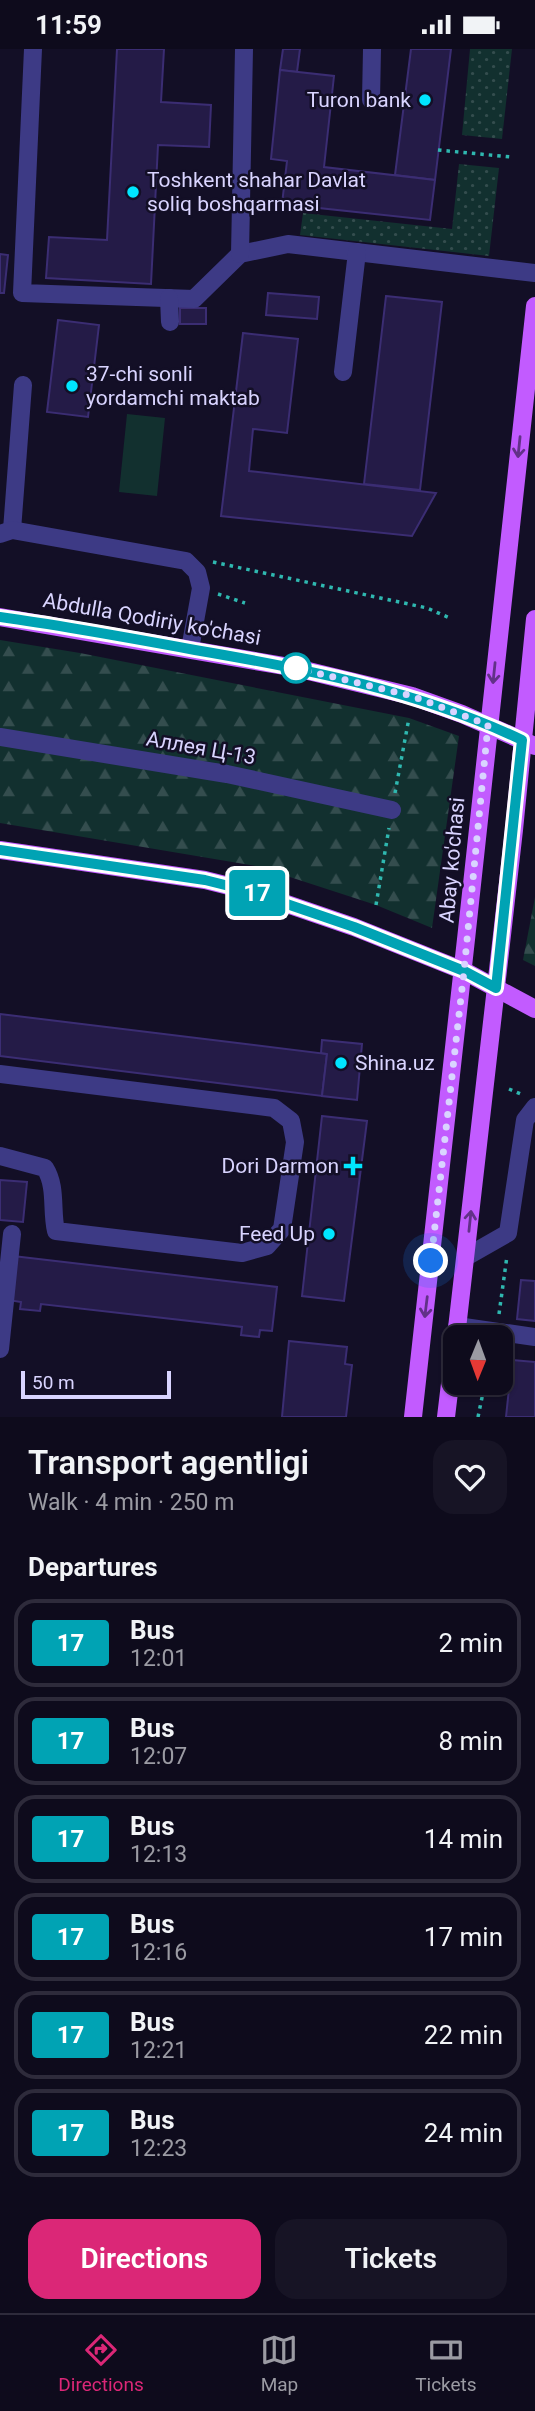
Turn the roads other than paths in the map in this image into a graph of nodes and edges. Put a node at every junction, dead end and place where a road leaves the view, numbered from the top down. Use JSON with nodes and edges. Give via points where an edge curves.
{"nodes":[{"id":1,"x":33,"y":49,"type":"edge"},
{"id":2,"x":244,"y":49,"type":"edge"},
{"id":3,"x":372,"y":49,"type":"edge"},
{"id":4,"x":371,"y":100,"type":"dead end"},
{"id":5,"x":357,"y":252,"type":"junction"},
{"id":6,"x":240,"y":254,"type":"junction"},
{"id":7,"x":535,"y":272,"type":"edge"},
{"id":8,"x":169,"y":298,"type":"junction"},
{"id":9,"x":535,"y":306,"type":"edge"},
{"id":10,"x":170,"y":323,"type":"dead end"},
{"id":11,"x":343,"y":372,"type":"dead end"},
{"id":12,"x":23,"y":385,"type":"dead end"},
{"id":13,"x":6,"y":532,"type":"edge"},
{"id":14,"x":0,"y":617,"type":"edge"},
{"id":15,"x":535,"y":619,"type":"edge"},
{"id":16,"x":190,"y":649,"type":"junction"},
{"id":17,"x":488,"y":725,"type":"junction"},
{"id":18,"x":0,"y":737,"type":"edge"},
{"id":19,"x":529,"y":743,"type":"edge"},
{"id":20,"x":392,"y":810,"type":"dead end"},
{"id":21,"x":0,"y":850,"type":"edge"},
{"id":22,"x":464,"y":971,"type":"junction"},
{"id":23,"x":496,"y":988,"type":"junction"},
{"id":24,"x":535,"y":1009,"type":"edge"},
{"id":25,"x":0,"y":1074,"type":"edge"},
{"id":26,"x":535,"y":1107,"type":"edge"},
{"id":27,"x":0,"y":1156,"type":"edge"},
{"id":28,"x":12,"y":1234,"type":"dead end"},
{"id":29,"x":466,"y":1257,"type":"junction"},
{"id":30,"x":457,"y":1325,"type":"edge"},
{"id":31,"x":513,"y":1334,"type":"edge"},
{"id":32,"x":535,"y":1337,"type":"edge"},
{"id":33,"x":0,"y":1349,"type":"edge"},
{"id":34,"x":449,"y":1395,"type":"edge"},
{"id":35,"x":414,"y":1417,"type":"edge"},
{"id":36,"x":446,"y":1417,"type":"edge"}],
"edges":[{"from":1,"to":8,"type":"street","via":[[22,293]]},
{"from":2,"to":6,"type":"street"},
{"from":3,"to":4,"type":"street"},
{"from":5,"to":6,"type":"street","via":[[288,244]]},
{"from":5,"to":7,"type":"street"},
{"from":5,"to":11,"type":"street"},
{"from":6,"to":8,"type":"street","via":[[194,299]]},
{"from":8,"to":10,"type":"street"},
{"from":9,"to":17,"type":"main road","name":"Abay ko'chasi","one_way":true},
{"from":12,"to":13,"type":"street"},
{"from":13,"to":16,"type":"street","via":[[186,561],[197,572],[201,588]]},
{"from":14,"to":16,"type":"main road","name":"Abdulla Qodiriy ko'chasi"},
{"from":15,"to":19,"type":"main road"},
{"from":16,"to":17,"type":"main road","name":"Abdulla Qodiriy ko'chasi","via":[[412,696]]},
{"from":17,"to":19,"type":"main road","name":"Abdulla Qodiriy ko'chasi"},
{"from":17,"to":22,"type":"main road","name":"Abay ko'chasi"},
{"from":18,"to":20,"type":"street","name":"Аллея Ц-13","via":[[227,774]]},
{"from":19,"to":23,"type":"main road"},
{"from":21,"to":22,"type":"main road","via":[[205,880],[249,891]]},
{"from":22,"to":23,"type":"main road"},
{"from":22,"to":35,"type":"main road","name":"Abay ko'chasi","one_way":true},
{"from":23,"to":24,"type":"main road"},
{"from":29,"to":23,"type":"main road","one_way":true},
{"from":25,"to":27,"type":"street","via":[[274,1108],[290,1121],[295,1142],[282,1229],[267,1246],[242,1253],[56,1230],[52,1178],[45,1168]]},
{"from":26,"to":29,"type":"street","via":[[525,1120],[508,1233]]},
{"from":28,"to":33,"type":"street"},
{"from":29,"to":30,"type":"main road"},
{"from":31,"to":32,"type":"street"},
{"from":34,"to":36,"type":"main road"}]}
